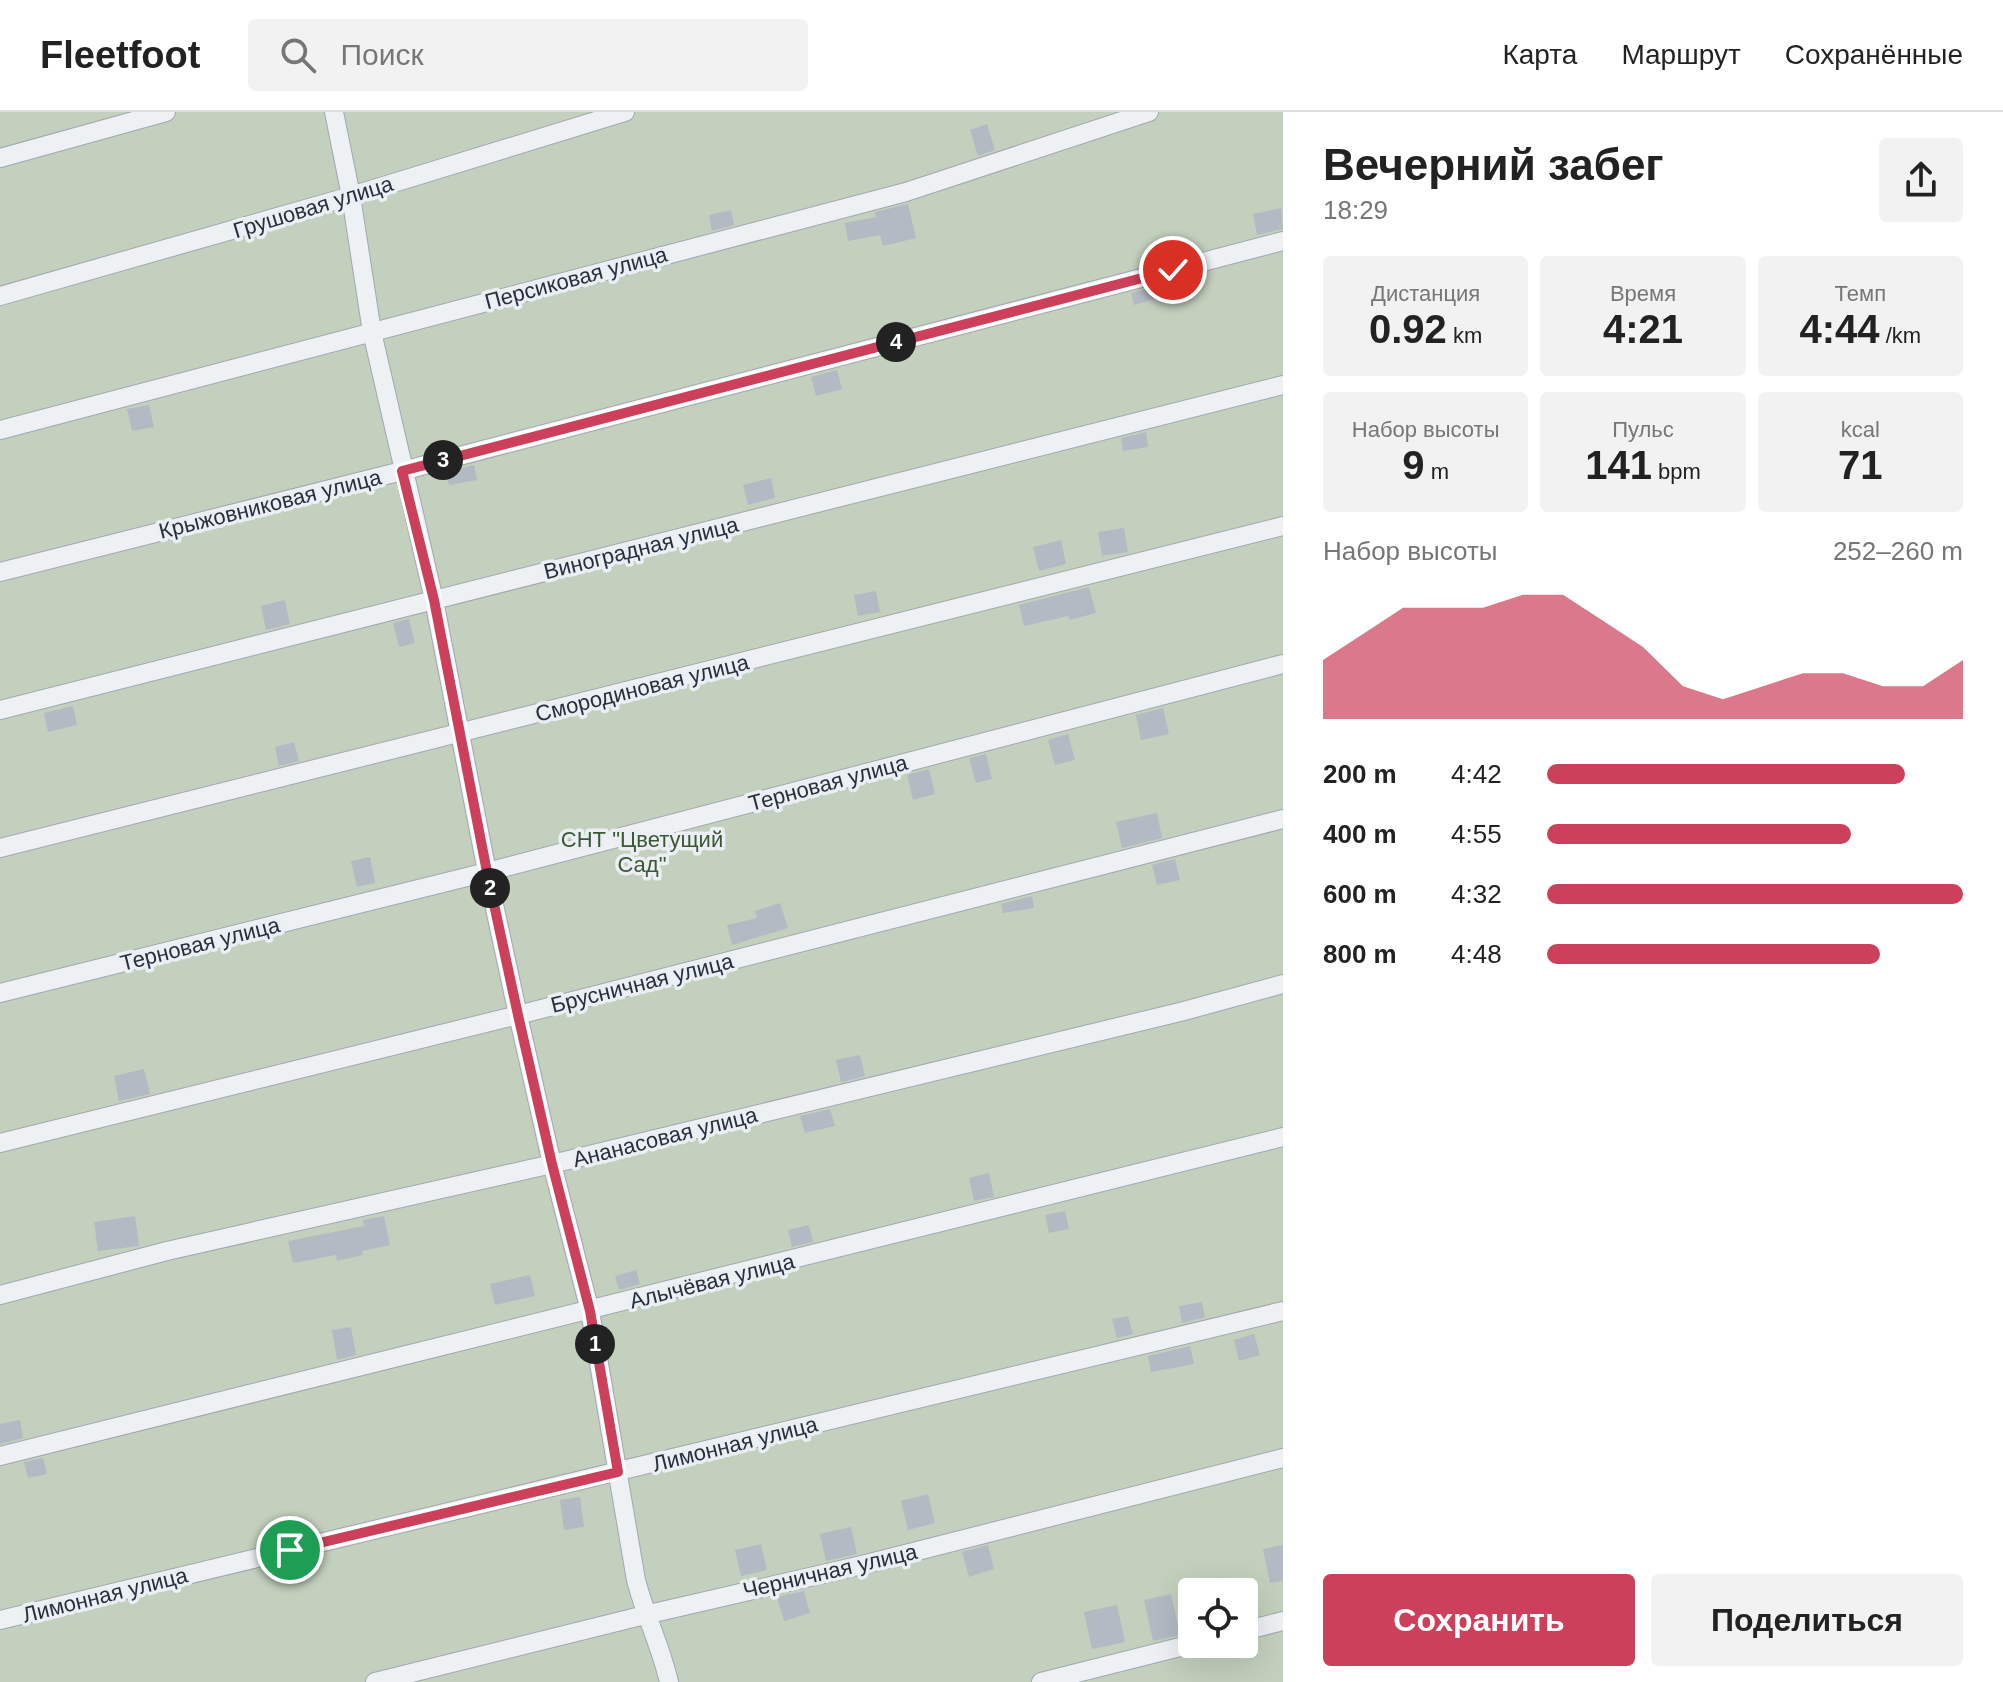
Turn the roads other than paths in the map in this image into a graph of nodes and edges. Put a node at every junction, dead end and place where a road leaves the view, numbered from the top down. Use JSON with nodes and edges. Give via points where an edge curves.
{"nodes":[{"id":1,"x":166,"y":112,"type":"edge"},
{"id":2,"x":334,"y":112,"type":"edge"},
{"id":3,"x":625,"y":112,"type":"edge"},
{"id":4,"x":1149,"y":112,"type":"edge"},
{"id":5,"x":0,"y":158,"type":"edge"},
{"id":6,"x":351,"y":196,"type":"junction"},
{"id":7,"x":1283,"y":241,"type":"edge"},
{"id":8,"x":0,"y":296,"type":"edge"},
{"id":9,"x":372,"y":332,"type":"junction"},
{"id":10,"x":1283,"y":385,"type":"edge"},
{"id":11,"x":0,"y":430,"type":"edge"},
{"id":12,"x":402,"y":471,"type":"junction"},
{"id":13,"x":1283,"y":526,"type":"edge"},
{"id":14,"x":0,"y":572,"type":"edge"},
{"id":15,"x":434,"y":600,"type":"junction"},
{"id":16,"x":1283,"y":664,"type":"edge"},
{"id":17,"x":0,"y":710,"type":"edge"},
{"id":18,"x":460,"y":734,"type":"junction"},
{"id":19,"x":1283,"y":819,"type":"edge"},
{"id":20,"x":0,"y":848,"type":"edge"},
{"id":21,"x":487,"y":872,"type":"junction"},
{"id":22,"x":1283,"y":984,"type":"edge"},
{"id":23,"x":0,"y":993,"type":"edge"},
{"id":24,"x":518,"y":1015,"type":"junction"},
{"id":25,"x":1283,"y":1137,"type":"edge"},
{"id":26,"x":0,"y":1143,"type":"edge"},
{"id":27,"x":552,"y":1164,"type":"junction"},
{"id":28,"x":0,"y":1295,"type":"edge"},
{"id":29,"x":590,"y":1311,"type":"junction"},
{"id":30,"x":1283,"y":1311,"type":"edge"},
{"id":31,"x":0,"y":1456,"type":"edge"},
{"id":32,"x":1283,"y":1458,"type":"edge"},
{"id":33,"x":618,"y":1472,"type":"junction"},
{"id":34,"x":645,"y":1615,"type":"junction"},
{"id":35,"x":0,"y":1620,"type":"edge"},
{"id":36,"x":1283,"y":1621,"type":"edge"},
{"id":37,"x":1258,"y":1627,"type":"edge"},
{"id":38,"x":1178,"y":1648,"type":"edge"},
{"id":39,"x":375,"y":1682,"type":"edge"},
{"id":40,"x":669,"y":1682,"type":"edge"},
{"id":41,"x":1041,"y":1682,"type":"edge"}],
"edges":[{"from":1,"to":5,"type":"street"},
{"from":2,"to":6,"type":"street"},
{"from":3,"to":6,"type":"street","name":"Грушовая улица"},
{"from":4,"to":9,"type":"street","name":"Персиковая улица","via":[[906,192]]},
{"from":6,"to":8,"type":"street","name":"Грушовая улица"},
{"from":6,"to":9,"type":"street"},
{"from":7,"to":12,"type":"street","name":"Крыжовниковая улица"},
{"from":9,"to":11,"type":"street","name":"Персиковая улица"},
{"from":9,"to":12,"type":"street"},
{"from":10,"to":15,"type":"street","name":"Виноградная улица"},
{"from":12,"to":14,"type":"street","name":"Крыжовниковая улица"},
{"from":12,"to":15,"type":"street"},
{"from":13,"to":18,"type":"street","name":"Смородиновая улица"},
{"from":15,"to":17,"type":"street","name":"Виноградная улица"},
{"from":15,"to":18,"type":"street"},
{"from":16,"to":21,"type":"street","name":"Терновая улица"},
{"from":18,"to":20,"type":"street","name":"Смородиновая улица"},
{"from":18,"to":21,"type":"street"},
{"from":19,"to":24,"type":"street","name":"Брусничная улица"},
{"from":21,"to":23,"type":"street","name":"Терновая улица"},
{"from":21,"to":24,"type":"street"},
{"from":22,"to":27,"type":"street","name":"Ананасовая улица"},
{"from":24,"to":26,"type":"street","name":"Брусничная улица"},
{"from":24,"to":27,"type":"street"},
{"from":25,"to":29,"type":"street","name":"Алычёвая улица"},
{"from":27,"to":28,"type":"street","name":"Ананасовая улица","via":[[167,1251]]},
{"from":27,"to":29,"type":"street"},
{"from":29,"to":31,"type":"street","name":"Алычёвая улица"},
{"from":29,"to":33,"type":"street"},
{"from":30,"to":33,"type":"street","name":"Лимонная улица"},
{"from":32,"to":34,"type":"street","name":"Черничная улица"},
{"from":33,"to":34,"type":"street"},
{"from":33,"to":35,"type":"street","name":"Лимонная улица"},
{"from":34,"to":39,"type":"street","name":"Черничная улица"},
{"from":34,"to":40,"type":"street"},
{"from":36,"to":37,"type":"street"},
{"from":38,"to":41,"type":"street"}]}
